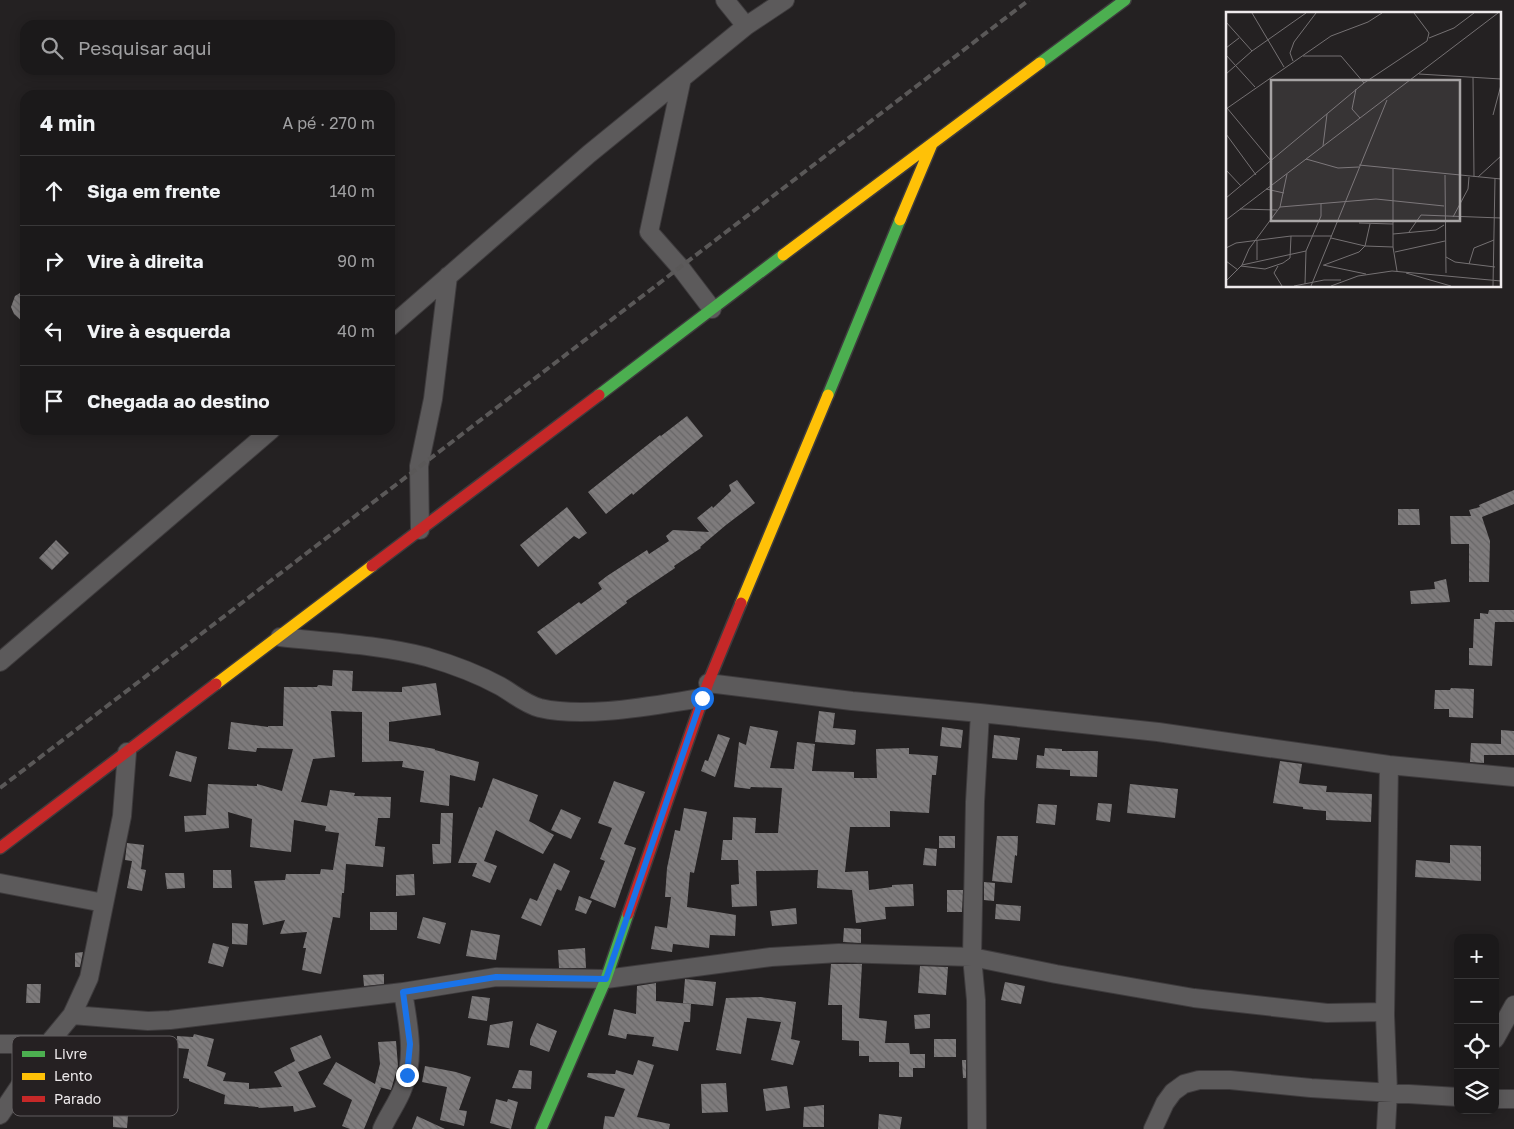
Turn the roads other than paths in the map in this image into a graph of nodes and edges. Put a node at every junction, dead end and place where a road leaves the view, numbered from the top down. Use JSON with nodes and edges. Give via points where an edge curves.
{"nodes":[{"id":1,"x":725,"y":0,"type":"edge"},
{"id":2,"x":785,"y":0,"type":"edge"},
{"id":3,"x":1124,"y":0,"type":"edge"},
{"id":4,"x":746,"y":26,"type":"junction"},
{"id":5,"x":682,"y":78,"type":"junction"},
{"id":6,"x":933,"y":142,"type":"junction"},
{"id":7,"x":448,"y":276,"type":"junction"},
{"id":8,"x":712,"y":309,"type":"junction"},
{"id":9,"x":395,"y":323,"type":"edge"},
{"id":10,"x":265,"y":435,"type":"edge"},
{"id":11,"x":420,"y":530,"type":"junction"},
{"id":12,"x":280,"y":637,"type":"junction"},
{"id":13,"x":3,"y":654,"type":"edge"},
{"id":14,"x":705,"y":691,"type":"junction"},
{"id":15,"x":980,"y":713,"type":"junction"},
{"id":16,"x":127,"y":752,"type":"junction"},
{"id":17,"x":1389,"y":765,"type":"junction"},
{"id":18,"x":1514,"y":777,"type":"edge"},
{"id":19,"x":0,"y":848,"type":"edge"},
{"id":20,"x":0,"y":883,"type":"edge"},
{"id":21,"x":104,"y":903,"type":"junction"},
{"id":22,"x":972,"y":957,"type":"junction"},
{"id":23,"x":606,"y":979,"type":"junction"},
{"id":24,"x":403,"y":992,"type":"junction"},
{"id":25,"x":1514,"y":1005,"type":"edge"},
{"id":26,"x":1385,"y":1012,"type":"junction"},
{"id":27,"x":72,"y":1015,"type":"junction"},
{"id":28,"x":1499,"y":1032,"type":"edge"},
{"id":29,"x":55,"y":1036,"type":"edge"},
{"id":30,"x":1388,"y":1092,"type":"junction"},
{"id":31,"x":12,"y":1097,"type":"edge"},
{"id":32,"x":1454,"y":1097,"type":"edge"},
{"id":33,"x":1499,"y":1099,"type":"edge"},
{"id":34,"x":1514,"y":1099,"type":"edge"},
{"id":35,"x":0,"y":1115,"type":"edge"},
{"id":36,"x":382,"y":1129,"type":"edge"},
{"id":37,"x":541,"y":1129,"type":"edge"},
{"id":38,"x":977,"y":1129,"type":"edge"},
{"id":39,"x":1153,"y":1129,"type":"edge"},
{"id":40,"x":1386,"y":1129,"type":"edge"}],
"edges":[{"from":1,"to":4,"type":"street"},
{"from":2,"to":4,"type":"street"},
{"from":3,"to":6,"type":"street"},
{"from":4,"to":5,"type":"street"},
{"from":5,"to":7,"type":"street"},
{"from":5,"to":8,"type":"street","via":[[650,232]]},
{"from":6,"to":8,"type":"street"},
{"from":6,"to":14,"type":"street"},
{"from":7,"to":9,"type":"street"},
{"from":7,"to":11,"type":"street","via":[[433,399],[419,466]]},
{"from":8,"to":11,"type":"street"},
{"from":10,"to":13,"type":"street"},
{"from":11,"to":12,"type":"street"},
{"from":12,"to":14,"type":"street","via":[[426,657],[475,674],[540,708],[590,711],[631,708]]},
{"from":12,"to":16,"type":"street"},
{"from":14,"to":15,"type":"street"},
{"from":14,"to":23,"type":"street"},
{"from":15,"to":17,"type":"street","via":[[1158,732]]},
{"from":15,"to":22,"type":"street"},
{"from":16,"to":19,"type":"street"},
{"from":16,"to":21,"type":"street","via":[[122,816]]},
{"from":17,"to":18,"type":"street"},
{"from":17,"to":26,"type":"street"},
{"from":20,"to":21,"type":"street"},
{"from":21,"to":27,"type":"street","via":[[89,978]]},
{"from":22,"to":23,"type":"street","via":[[839,953],[771,957]]},
{"from":22,"to":26,"type":"street","via":[[1194,998],[1328,1014]]},
{"from":22,"to":38,"type":"street","via":[[976,1000]]},
{"from":23,"to":24,"type":"street","via":[[496,977]]},
{"from":23,"to":37,"type":"street"},
{"from":24,"to":27,"type":"street","via":[[170,1020]]},
{"from":24,"to":36,"type":"street","via":[[410,1044],[407,1075]]},
{"from":25,"to":28,"type":"street"},
{"from":26,"to":30,"type":"street"},
{"from":27,"to":29,"type":"street"},
{"from":30,"to":32,"type":"street"},
{"from":30,"to":39,"type":"street","via":[[1199,1080],[1184,1084],[1173,1092]]},
{"from":30,"to":40,"type":"street"},
{"from":31,"to":35,"type":"street"},
{"from":33,"to":34,"type":"street"}]}
